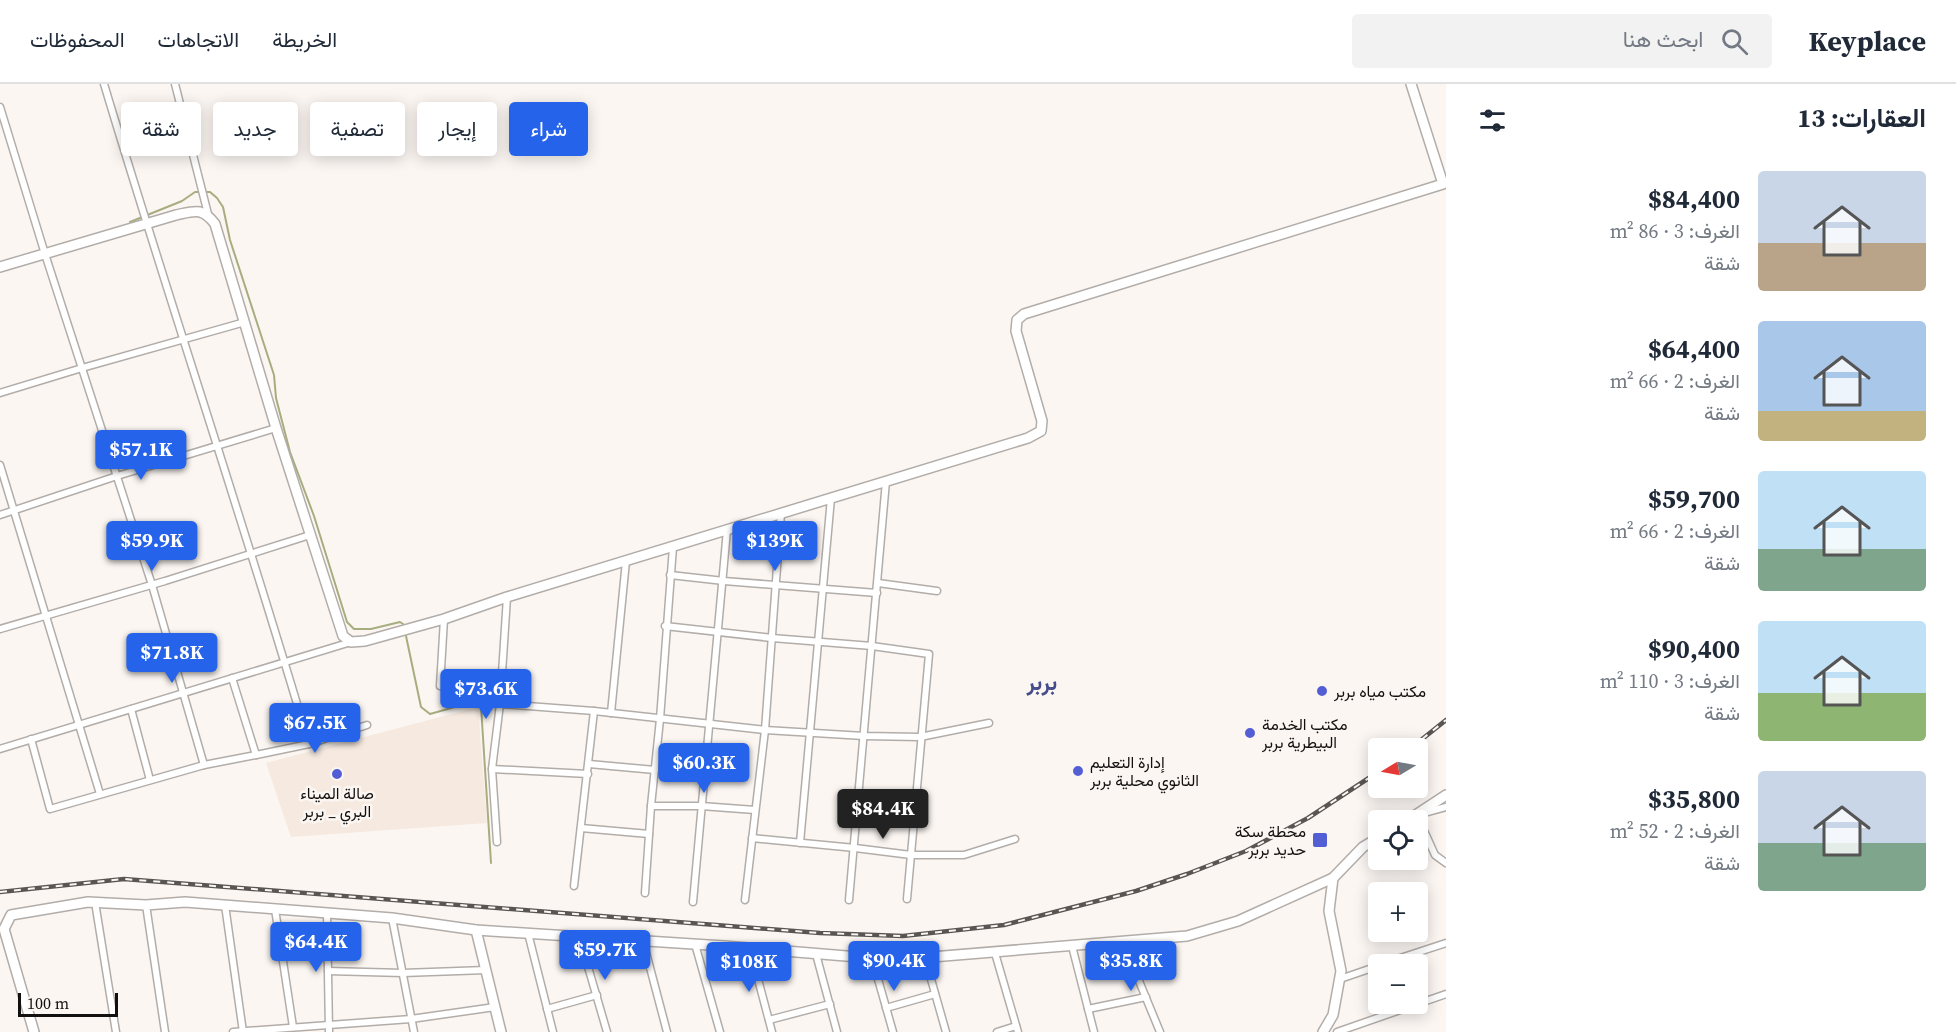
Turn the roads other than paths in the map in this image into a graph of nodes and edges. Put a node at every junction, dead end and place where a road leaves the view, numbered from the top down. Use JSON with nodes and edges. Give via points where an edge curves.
{"nodes":[{"id":1,"x":104,"y":84,"type":"edge"},
{"id":2,"x":175,"y":84,"type":"edge"},
{"id":3,"x":1411,"y":84,"type":"edge"},
{"id":4,"x":0,"y":107,"type":"edge"},
{"id":5,"x":1443,"y":183,"type":"junction"},
{"id":6,"x":1446,"y":194,"type":"edge"},
{"id":7,"x":207,"y":214,"type":"junction"},
{"id":8,"x":146,"y":224,"type":"junction"},
{"id":9,"x":45,"y":254,"type":"junction"},
{"id":10,"x":0,"y":267,"type":"edge"},
{"id":11,"x":245,"y":321,"type":"junction"},
{"id":12,"x":183,"y":340,"type":"junction"},
{"id":13,"x":82,"y":368,"type":"junction"},
{"id":14,"x":0,"y":393,"type":"edge"},
{"id":15,"x":276,"y":428,"type":"junction"},
{"id":16,"x":217,"y":447,"type":"junction"},
{"id":17,"x":0,"y":465,"type":"edge"},
{"id":18,"x":117,"y":476,"type":"junction"},
{"id":19,"x":886,"y":481,"type":"junction"},
{"id":20,"x":831,"y":498,"type":"junction"},
{"id":21,"x":14,"y":511,"type":"junction"},
{"id":22,"x":781,"y":513,"type":"junction"},
{"id":23,"x":0,"y":515,"type":"edge"},
{"id":24,"x":728,"y":530,"type":"junction"},
{"id":25,"x":310,"y":535,"type":"junction"},
{"id":26,"x":673,"y":547,"type":"junction"},
{"id":27,"x":250,"y":553,"type":"junction"},
{"id":28,"x":626,"y":561,"type":"junction"},
{"id":29,"x":670,"y":575,"type":"junction"},
{"id":30,"x":724,"y":581,"type":"junction"},
{"id":31,"x":878,"y":583,"type":"junction"},
{"id":32,"x":776,"y":584,"type":"junction"},
{"id":33,"x":152,"y":585,"type":"junction"},
{"id":34,"x":822,"y":588,"type":"junction"},
{"id":35,"x":937,"y":591,"type":"dead end"},
{"id":36,"x":877,"y":593,"type":"junction"},
{"id":37,"x":507,"y":597,"type":"junction"},
{"id":38,"x":47,"y":616,"type":"junction"},
{"id":39,"x":444,"y":620,"type":"junction"},
{"id":40,"x":666,"y":626,"type":"junction"},
{"id":41,"x":0,"y":629,"type":"edge"},
{"id":42,"x":718,"y":632,"type":"junction"},
{"id":43,"x":772,"y":638,"type":"junction"},
{"id":44,"x":818,"y":641,"type":"junction"},
{"id":45,"x":351,"y":642,"type":"junction"},
{"id":46,"x":872,"y":645,"type":"junction"},
{"id":47,"x":285,"y":662,"type":"junction"},
{"id":48,"x":232,"y":678,"type":"junction"},
{"id":49,"x":183,"y":693,"type":"junction"},
{"id":50,"x":500,"y":704,"type":"junction"},
{"id":51,"x":131,"y":709,"type":"junction"},
{"id":52,"x":594,"y":711,"type":"junction"},
{"id":53,"x":611,"y":713,"type":"junction"},
{"id":54,"x":660,"y":718,"type":"junction"},
{"id":55,"x":989,"y":723,"type":"dead end"},
{"id":56,"x":80,"y":724,"type":"junction"},
{"id":57,"x":709,"y":724,"type":"junction"},
{"id":58,"x":367,"y":725,"type":"dead end"},
{"id":59,"x":765,"y":730,"type":"junction"},
{"id":60,"x":810,"y":732,"type":"junction"},
{"id":61,"x":864,"y":736,"type":"junction"},
{"id":62,"x":920,"y":737,"type":"junction"},
{"id":63,"x":31,"y":739,"type":"junction"},
{"id":64,"x":309,"y":744,"type":"junction"},
{"id":65,"x":0,"y":749,"type":"edge"},
{"id":66,"x":256,"y":755,"type":"junction"},
{"id":67,"x":589,"y":764,"type":"junction"},
{"id":68,"x":204,"y":765,"type":"junction"},
{"id":69,"x":492,"y":769,"type":"junction"},
{"id":70,"x":655,"y":770,"type":"junction"},
{"id":71,"x":588,"y":774,"type":"junction"},
{"id":72,"x":150,"y":780,"type":"junction"},
{"id":73,"x":100,"y":794,"type":"junction"},
{"id":74,"x":1446,"y":795,"type":"edge"},
{"id":75,"x":651,"y":806,"type":"junction"},
{"id":76,"x":701,"y":806,"type":"junction"},
{"id":77,"x":1446,"y":807,"type":"edge"},
{"id":78,"x":755,"y":810,"type":"junction"},
{"id":79,"x":1424,"y":810,"type":"edge"},
{"id":80,"x":1428,"y":812,"type":"edge"},
{"id":81,"x":581,"y":828,"type":"junction"},
{"id":82,"x":649,"y":834,"type":"junction"},
{"id":83,"x":752,"y":838,"type":"junction"},
{"id":84,"x":1015,"y":839,"type":"dead end"},
{"id":85,"x":1428,"y":839,"type":"edge"},
{"id":86,"x":497,"y":842,"type":"dead end"},
{"id":87,"x":800,"y":843,"type":"junction"},
{"id":88,"x":1368,"y":844,"type":"edge"},
{"id":89,"x":855,"y":848,"type":"junction"},
{"id":90,"x":911,"y":855,"type":"junction"},
{"id":91,"x":1446,"y":863,"type":"edge"},
{"id":92,"x":1333,"y":878,"type":"junction"},
{"id":93,"x":574,"y":886,"type":"dead end"},
{"id":94,"x":645,"y":893,"type":"dead end"},
{"id":95,"x":907,"y":899,"type":"dead end"},
{"id":96,"x":745,"y":900,"type":"dead end"},
{"id":97,"x":849,"y":900,"type":"dead end"},
{"id":98,"x":95,"y":902,"type":"junction"},
{"id":99,"x":693,"y":902,"type":"dead end"},
{"id":100,"x":146,"y":905,"type":"junction"},
{"id":101,"x":225,"y":905,"type":"junction"},
{"id":102,"x":275,"y":909,"type":"junction"},
{"id":103,"x":327,"y":914,"type":"junction"},
{"id":104,"x":392,"y":918,"type":"junction"},
{"id":105,"x":476,"y":930,"type":"junction"},
{"id":106,"x":528,"y":933,"type":"junction"},
{"id":107,"x":579,"y":936,"type":"junction"},
{"id":108,"x":643,"y":940,"type":"junction"},
{"id":109,"x":1123,"y":942,"type":"junction"},
{"id":110,"x":1446,"y":943,"type":"edge"},
{"id":111,"x":695,"y":944,"type":"junction"},
{"id":112,"x":1072,"y":946,"type":"junction"},
{"id":113,"x":750,"y":949,"type":"junction"},
{"id":114,"x":995,"y":953,"type":"junction"},
{"id":115,"x":816,"y":954,"type":"junction"},
{"id":116,"x":1413,"y":954,"type":"edge"},
{"id":117,"x":872,"y":958,"type":"junction"},
{"id":118,"x":925,"y":958,"type":"junction"},
{"id":119,"x":1368,"y":969,"type":"edge"},
{"id":120,"x":486,"y":970,"type":"junction"},
{"id":121,"x":328,"y":971,"type":"junction"},
{"id":122,"x":403,"y":973,"type":"junction"},
{"id":123,"x":1340,"y":979,"type":"junction"},
{"id":124,"x":935,"y":994,"type":"junction"},
{"id":125,"x":1446,"y":994,"type":"edge"},
{"id":126,"x":597,"y":995,"type":"junction"},
{"id":127,"x":1146,"y":997,"type":"junction"},
{"id":128,"x":830,"y":1004,"type":"junction"},
{"id":129,"x":495,"y":1007,"type":"junction"},
{"id":130,"x":886,"y":1008,"type":"junction"},
{"id":131,"x":548,"y":1009,"type":"junction"},
{"id":132,"x":1088,"y":1009,"type":"junction"},
{"id":133,"x":411,"y":1019,"type":"junction"},
{"id":134,"x":769,"y":1020,"type":"junction"},
{"id":135,"x":330,"y":1024,"type":"junction"},
{"id":136,"x":293,"y":1027,"type":"junction"},
{"id":137,"x":1017,"y":1029,"type":"edge"},
{"id":138,"x":243,"y":1031,"type":"edge"},
{"id":139,"x":34,"y":1032,"type":"edge"},
{"id":140,"x":116,"y":1032,"type":"edge"},
{"id":141,"x":165,"y":1032,"type":"edge"},
{"id":142,"x":233,"y":1032,"type":"edge"},
{"id":143,"x":329,"y":1032,"type":"edge"},
{"id":144,"x":414,"y":1032,"type":"edge"},
{"id":145,"x":501,"y":1032,"type":"edge"},
{"id":146,"x":553,"y":1032,"type":"edge"},
{"id":147,"x":607,"y":1032,"type":"edge"},
{"id":148,"x":667,"y":1032,"type":"edge"},
{"id":149,"x":720,"y":1032,"type":"edge"},
{"id":150,"x":772,"y":1032,"type":"edge"},
{"id":151,"x":837,"y":1032,"type":"edge"},
{"id":152,"x":893,"y":1032,"type":"edge"},
{"id":153,"x":946,"y":1032,"type":"edge"},
{"id":154,"x":997,"y":1032,"type":"edge"},
{"id":155,"x":1094,"y":1032,"type":"edge"},
{"id":156,"x":1160,"y":1032,"type":"edge"},
{"id":157,"x":1323,"y":1032,"type":"edge"},
{"id":158,"x":1337,"y":1032,"type":"edge"}],
"edges":[{"from":1,"to":8,"type":"street"},
{"from":2,"to":7,"type":"street"},
{"from":3,"to":5,"type":"street"},
{"from":4,"to":9,"type":"street"},
{"from":5,"to":6,"type":"street"},
{"from":5,"to":19,"type":"street","via":[[1024,314],[1017,320],[1016,331],[1042,421],[1041,431]]},
{"from":7,"to":8,"type":"street","via":[[198,211]]},
{"from":7,"to":11,"type":"street","via":[[215,224]]},
{"from":8,"to":9,"type":"street"},
{"from":8,"to":12,"type":"street"},
{"from":9,"to":10,"type":"street"},
{"from":9,"to":13,"type":"street"},
{"from":11,"to":12,"type":"street"},
{"from":11,"to":15,"type":"street"},
{"from":12,"to":13,"type":"street"},
{"from":12,"to":16,"type":"street"},
{"from":13,"to":14,"type":"street"},
{"from":13,"to":18,"type":"street"},
{"from":15,"to":16,"type":"street"},
{"from":15,"to":25,"type":"street"},
{"from":16,"to":18,"type":"street"},
{"from":16,"to":27,"type":"street"},
{"from":17,"to":21,"type":"street"},
{"from":18,"to":21,"type":"street"},
{"from":18,"to":33,"type":"street"},
{"from":19,"to":20,"type":"street"},
{"from":19,"to":31,"type":"street"},
{"from":20,"to":22,"type":"street"},
{"from":20,"to":34,"type":"street"},
{"from":21,"to":23,"type":"street"},
{"from":21,"to":38,"type":"street"},
{"from":22,"to":24,"type":"street"},
{"from":22,"to":32,"type":"street"},
{"from":24,"to":26,"type":"street"},
{"from":24,"to":30,"type":"street"},
{"from":25,"to":27,"type":"street"},
{"from":25,"to":45,"type":"street","via":[[343,636]]},
{"from":26,"to":28,"type":"street"},
{"from":26,"to":29,"type":"street"},
{"from":27,"to":33,"type":"street"},
{"from":27,"to":47,"type":"street"},
{"from":28,"to":37,"type":"street"},
{"from":28,"to":53,"type":"street"},
{"from":29,"to":30,"type":"street"},
{"from":29,"to":40,"type":"street"},
{"from":30,"to":32,"type":"street"},
{"from":30,"to":42,"type":"street"},
{"from":31,"to":35,"type":"street"},
{"from":31,"to":36,"type":"street"},
{"from":32,"to":34,"type":"street"},
{"from":32,"to":43,"type":"street"},
{"from":33,"to":38,"type":"street"},
{"from":33,"to":49,"type":"street"},
{"from":34,"to":36,"type":"street"},
{"from":34,"to":44,"type":"street"},
{"from":36,"to":46,"type":"street"},
{"from":37,"to":39,"type":"street"},
{"from":37,"to":50,"type":"street"},
{"from":38,"to":41,"type":"street"},
{"from":38,"to":56,"type":"street"},
{"from":39,"to":45,"type":"street"},
{"from":39,"to":50,"type":"street","via":[[440,686]]},
{"from":40,"to":42,"type":"street"},
{"from":40,"to":54,"type":"street"},
{"from":42,"to":43,"type":"street"},
{"from":42,"to":57,"type":"street"},
{"from":43,"to":44,"type":"street"},
{"from":43,"to":59,"type":"street"},
{"from":44,"to":46,"type":"street"},
{"from":44,"to":60,"type":"street"},
{"from":45,"to":47,"type":"street"},
{"from":46,"to":61,"type":"street"},
{"from":46,"to":62,"type":"street","via":[[929,654]]},
{"from":47,"to":48,"type":"street"},
{"from":47,"to":64,"type":"street"},
{"from":48,"to":49,"type":"street"},
{"from":48,"to":66,"type":"street"},
{"from":49,"to":51,"type":"street"},
{"from":49,"to":68,"type":"street"},
{"from":50,"to":52,"type":"street"},
{"from":50,"to":69,"type":"street"},
{"from":51,"to":56,"type":"street"},
{"from":51,"to":72,"type":"street"},
{"from":52,"to":53,"type":"street"},
{"from":52,"to":67,"type":"street"},
{"from":53,"to":54,"type":"street"},
{"from":54,"to":57,"type":"street"},
{"from":54,"to":70,"type":"street"},
{"from":55,"to":62,"type":"street"},
{"from":56,"to":63,"type":"street"},
{"from":56,"to":73,"type":"street"},
{"from":57,"to":59,"type":"street"},
{"from":57,"to":76,"type":"street"},
{"from":58,"to":64,"type":"street"},
{"from":59,"to":60,"type":"street"},
{"from":59,"to":78,"type":"street"},
{"from":60,"to":61,"type":"street"},
{"from":60,"to":87,"type":"street"},
{"from":61,"to":62,"type":"street"},
{"from":61,"to":89,"type":"street"},
{"from":62,"to":90,"type":"street"},
{"from":63,"to":65,"type":"street"},
{"from":63,"to":73,"type":"street","via":[[50,809]]},
{"from":64,"to":66,"type":"street"},
{"from":66,"to":68,"type":"street"},
{"from":67,"to":70,"type":"street"},
{"from":67,"to":71,"type":"street"},
{"from":68,"to":72,"type":"street"},
{"from":69,"to":71,"type":"street"},
{"from":69,"to":86,"type":"street"},
{"from":70,"to":75,"type":"street"},
{"from":71,"to":81,"type":"street"},
{"from":72,"to":73,"type":"street"},
{"from":74,"to":79,"type":"street"},
{"from":75,"to":76,"type":"street"},
{"from":75,"to":82,"type":"street"},
{"from":76,"to":78,"type":"street"},
{"from":76,"to":99,"type":"street"},
{"from":77,"to":80,"type":"street"},
{"from":78,"to":83,"type":"street"},
{"from":81,"to":82,"type":"street"},
{"from":81,"to":93,"type":"street"},
{"from":82,"to":94,"type":"street"},
{"from":83,"to":87,"type":"street"},
{"from":83,"to":96,"type":"street"},
{"from":84,"to":90,"type":"street","via":[[964,855]]},
{"from":85,"to":91,"type":"street","via":[[1435,855]]},
{"from":87,"to":89,"type":"street"},
{"from":88,"to":92,"type":"street"},
{"from":89,"to":90,"type":"street"},
{"from":89,"to":97,"type":"street"},
{"from":90,"to":95,"type":"street"},
{"from":92,"to":109,"type":"street","via":[[1238,921],[1187,936]]},
{"from":92,"to":123,"type":"street","via":[[1329,911]]},
{"from":98,"to":100,"type":"street"},
{"from":98,"to":139,"type":"street","via":[[11,915],[4,929]]},
{"from":98,"to":140,"type":"street"},
{"from":100,"to":101,"type":"street"},
{"from":100,"to":141,"type":"street"},
{"from":101,"to":102,"type":"street"},
{"from":101,"to":138,"type":"street"},
{"from":102,"to":103,"type":"street"},
{"from":102,"to":136,"type":"street"},
{"from":103,"to":104,"type":"street"},
{"from":103,"to":121,"type":"street"},
{"from":104,"to":105,"type":"street"},
{"from":104,"to":122,"type":"street"},
{"from":105,"to":106,"type":"street"},
{"from":105,"to":120,"type":"street"},
{"from":106,"to":107,"type":"street"},
{"from":106,"to":131,"type":"street"},
{"from":107,"to":108,"type":"street"},
{"from":107,"to":126,"type":"street"},
{"from":108,"to":111,"type":"street"},
{"from":108,"to":148,"type":"street"},
{"from":109,"to":112,"type":"street"},
{"from":109,"to":127,"type":"street"},
{"from":110,"to":116,"type":"street"},
{"from":111,"to":113,"type":"street"},
{"from":111,"to":149,"type":"street"},
{"from":112,"to":114,"type":"street"},
{"from":112,"to":132,"type":"street"},
{"from":113,"to":115,"type":"street"},
{"from":113,"to":134,"type":"street"},
{"from":114,"to":118,"type":"street"},
{"from":114,"to":137,"type":"street"},
{"from":115,"to":117,"type":"street"},
{"from":115,"to":128,"type":"street"},
{"from":117,"to":118,"type":"street"},
{"from":117,"to":130,"type":"street"},
{"from":118,"to":124,"type":"street"},
{"from":119,"to":123,"type":"street"},
{"from":120,"to":122,"type":"street"},
{"from":120,"to":129,"type":"street"},
{"from":121,"to":122,"type":"street"},
{"from":121,"to":135,"type":"street"},
{"from":122,"to":133,"type":"street"},
{"from":123,"to":157,"type":"street","via":[[1333,1015]]},
{"from":124,"to":130,"type":"street"},
{"from":124,"to":153,"type":"street"},
{"from":125,"to":158,"type":"street"},
{"from":126,"to":131,"type":"street"},
{"from":126,"to":147,"type":"street"},
{"from":127,"to":132,"type":"street"},
{"from":127,"to":156,"type":"street"},
{"from":128,"to":134,"type":"street"},
{"from":128,"to":151,"type":"street"},
{"from":129,"to":133,"type":"street"},
{"from":129,"to":145,"type":"street"},
{"from":130,"to":152,"type":"street"},
{"from":131,"to":146,"type":"street"},
{"from":132,"to":155,"type":"street"},
{"from":133,"to":135,"type":"street"},
{"from":133,"to":144,"type":"street"},
{"from":134,"to":150,"type":"street"},
{"from":135,"to":136,"type":"street"},
{"from":135,"to":143,"type":"street"},
{"from":136,"to":138,"type":"street"},
{"from":137,"to":154,"type":"street"},
{"from":138,"to":142,"type":"street"}]}
